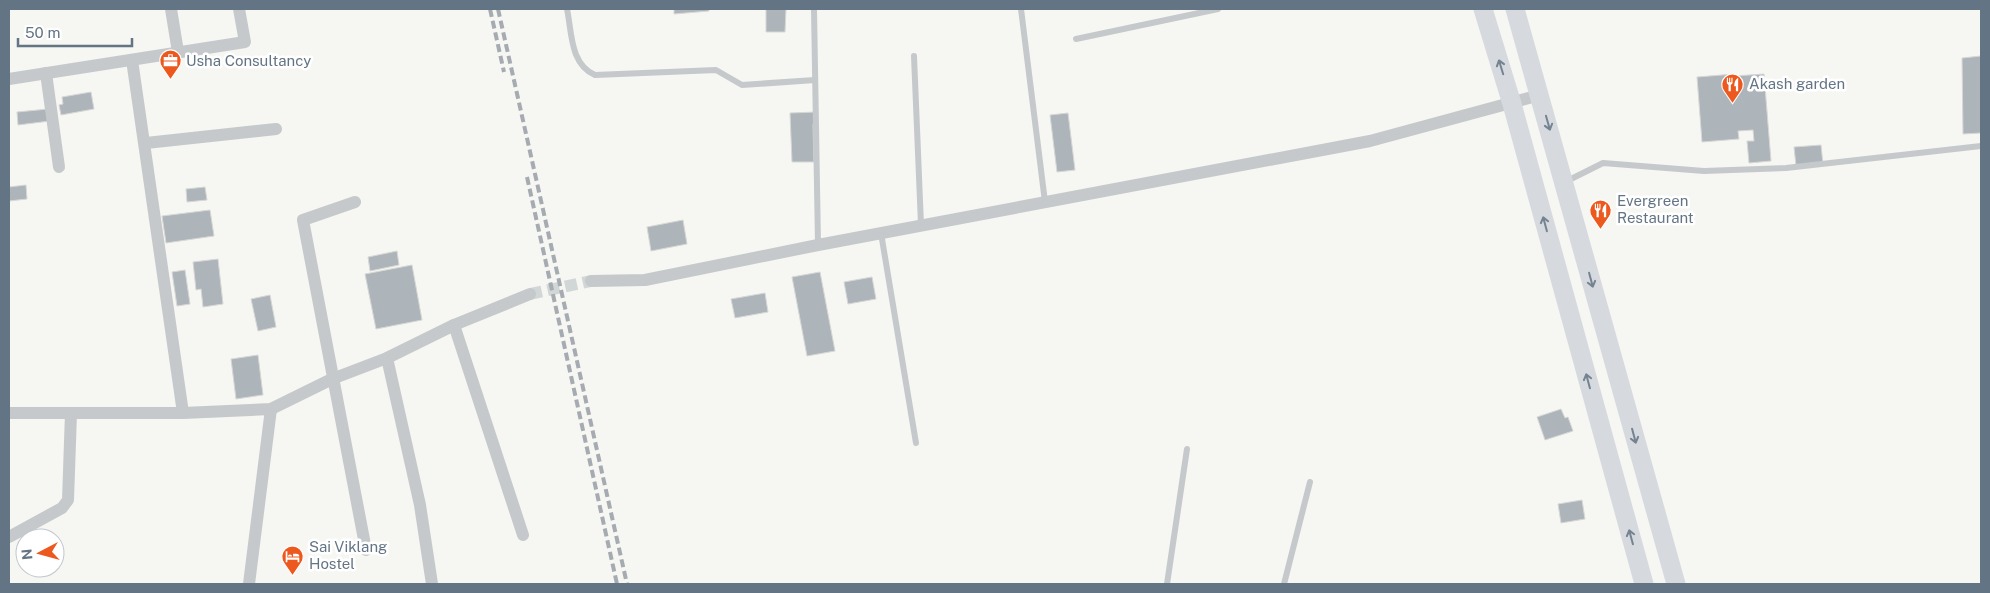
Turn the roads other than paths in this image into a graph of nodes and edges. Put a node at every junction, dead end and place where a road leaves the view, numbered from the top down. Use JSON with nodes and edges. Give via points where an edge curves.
{"nodes":[{"id":1,"x":172,"y":9,"type":"edge"},
{"id":2,"x":239,"y":9,"type":"edge"},
{"id":3,"x":567,"y":9,"type":"edge"},
{"id":4,"x":814,"y":9,"type":"edge"},
{"id":5,"x":1021,"y":9,"type":"edge"},
{"id":6,"x":1218,"y":9,"type":"edge"},
{"id":7,"x":1483,"y":9,"type":"edge"},
{"id":8,"x":1515,"y":9,"type":"edge"},
{"id":9,"x":1076,"y":38,"type":"dead end"},
{"id":10,"x":178,"y":52,"type":"junction"},
{"id":11,"x":914,"y":56,"type":"dead end"},
{"id":12,"x":132,"y":60,"type":"junction"},
{"id":13,"x":46,"y":73,"type":"junction"},
{"id":14,"x":9,"y":79,"type":"edge"},
{"id":15,"x":815,"y":80,"type":"junction"},
{"id":16,"x":1540,"y":95,"type":"junction"},
{"id":17,"x":1512,"y":104,"type":"junction"},
{"id":18,"x":276,"y":129,"type":"dead end"},
{"id":19,"x":146,"y":143,"type":"junction"},
{"id":20,"x":1981,"y":146,"type":"edge"},
{"id":21,"x":59,"y":167,"type":"dead end"},
{"id":22,"x":1564,"y":183,"type":"junction"},
{"id":23,"x":354,"y":202,"type":"dead end"},
{"id":24,"x":1045,"y":202,"type":"junction"},
{"id":25,"x":921,"y":226,"type":"junction"},
{"id":26,"x":881,"y":233,"type":"junction"},
{"id":27,"x":818,"y":245,"type":"junction"},
{"id":28,"x":591,"y":281,"type":"tunnel mouth"},
{"id":29,"x":530,"y":294,"type":"tunnel mouth"},
{"id":30,"x":454,"y":325,"type":"junction"},
{"id":31,"x":387,"y":358,"type":"junction"},
{"id":32,"x":332,"y":379,"type":"junction"},
{"id":33,"x":271,"y":409,"type":"junction"},
{"id":34,"x":9,"y":413,"type":"edge"},
{"id":35,"x":71,"y":413,"type":"junction"},
{"id":36,"x":183,"y":413,"type":"junction"},
{"id":37,"x":916,"y":443,"type":"dead end"},
{"id":38,"x":1187,"y":450,"type":"dead end"},
{"id":39,"x":1310,"y":482,"type":"dead end"},
{"id":40,"x":523,"y":535,"type":"dead end"},
{"id":41,"x":9,"y":537,"type":"edge"},
{"id":42,"x":366,"y":550,"type":"dead end"},
{"id":43,"x":249,"y":584,"type":"edge"},
{"id":44,"x":432,"y":584,"type":"edge"},
{"id":45,"x":1166,"y":584,"type":"edge"},
{"id":46,"x":1284,"y":584,"type":"edge"},
{"id":47,"x":1644,"y":584,"type":"edge"},
{"id":48,"x":1676,"y":584,"type":"edge"}],
"edges":[{"from":1,"to":10,"type":"street"},
{"from":2,"to":10,"type":"street","via":[[245,42]]},
{"from":3,"to":15,"type":"lane","via":[[576,59],[586,71],[595,75],[716,70],[742,85]]},
{"from":4,"to":15,"type":"lane"},
{"from":5,"to":24,"type":"lane"},
{"from":6,"to":9,"type":"lane"},
{"from":17,"to":7,"type":"main road","one_way":true},
{"from":8,"to":16,"type":"main road"},
{"from":10,"to":12,"type":"street"},
{"from":11,"to":25,"type":"lane"},
{"from":12,"to":13,"type":"street"},
{"from":12,"to":19,"type":"street"},
{"from":13,"to":14,"type":"street"},
{"from":13,"to":21,"type":"street"},
{"from":15,"to":27,"type":"lane"},
{"from":16,"to":17,"type":"street"},
{"from":16,"to":22,"type":"main road","one_way":true},
{"from":17,"to":24,"type":"street","via":[[1370,140]]},
{"from":47,"to":17,"type":"main road","one_way":true},
{"from":18,"to":19,"type":"street"},
{"from":19,"to":36,"type":"street"},
{"from":20,"to":22,"type":"lane","via":[[1786,168],[1704,171],[1602,163]]},
{"from":22,"to":48,"type":"main road","one_way":true},
{"from":23,"to":32,"type":"street","via":[[303,220]]},
{"from":24,"to":25,"type":"street"},
{"from":25,"to":26,"type":"street"},
{"from":26,"to":27,"type":"street"},
{"from":26,"to":37,"type":"lane"},
{"from":27,"to":28,"type":"street","via":[[645,280]]},
{"from":29,"to":30,"type":"street"},
{"from":30,"to":31,"type":"street"},
{"from":30,"to":40,"type":"street"},
{"from":31,"to":32,"type":"street"},
{"from":31,"to":44,"type":"street","via":[[420,505]]},
{"from":32,"to":33,"type":"street"},
{"from":32,"to":42,"type":"street"},
{"from":33,"to":36,"type":"street"},
{"from":33,"to":43,"type":"street"},
{"from":34,"to":35,"type":"street"},
{"from":35,"to":36,"type":"street"},
{"from":35,"to":41,"type":"street","via":[[68,500],[62,508]]},
{"from":38,"to":45,"type":"lane"},
{"from":39,"to":46,"type":"lane"}]}
